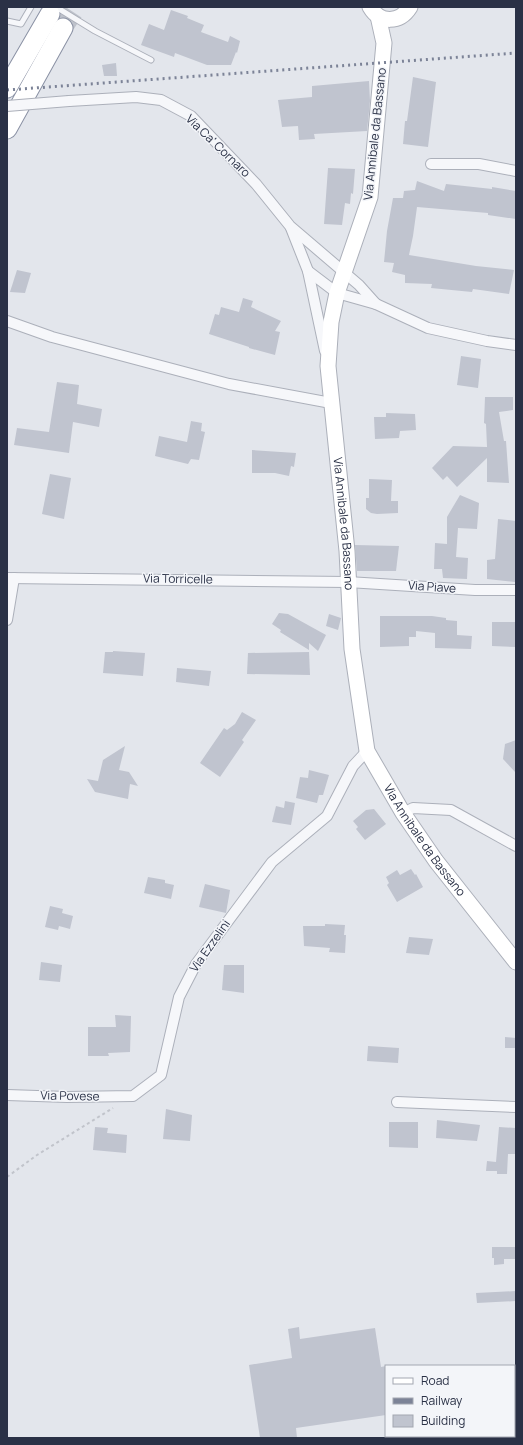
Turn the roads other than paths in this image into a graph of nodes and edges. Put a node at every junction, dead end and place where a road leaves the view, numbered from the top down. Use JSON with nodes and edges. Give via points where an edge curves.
{"nodes":[{"id":1,"x":31,"y":7,"type":"edge"},
{"id":2,"x":53,"y":10,"type":"edge"},
{"id":3,"x":408,"y":10,"type":"edge"},
{"id":4,"x":374,"y":12,"type":"edge"},
{"id":5,"x":7,"y":21,"type":"edge"},
{"id":6,"x":63,"y":28,"type":"tunnel mouth"},
{"id":7,"x":384,"y":43,"type":"junction"},
{"id":8,"x":151,"y":60,"type":"dead end"},
{"id":9,"x":7,"y":88,"type":"edge"},
{"id":10,"x":7,"y":106,"type":"edge"},
{"id":11,"x":7,"y":129,"type":"edge"},
{"id":12,"x":431,"y":164,"type":"dead end"},
{"id":13,"x":516,"y":171,"type":"edge"},
{"id":14,"x":290,"y":226,"type":"junction"},
{"id":15,"x":308,"y":271,"type":"junction"},
{"id":16,"x":344,"y":273,"type":"junction"},
{"id":17,"x":337,"y":293,"type":"junction"},
{"id":18,"x":376,"y":304,"type":"junction"},
{"id":19,"x":7,"y":322,"type":"edge"},
{"id":20,"x":516,"y":345,"type":"edge"},
{"id":21,"x":328,"y":366,"type":"junction"},
{"id":22,"x":331,"y":403,"type":"junction"},
{"id":23,"x":10,"y":578,"type":"edge"},
{"id":24,"x":348,"y":582,"type":"junction"},
{"id":25,"x":516,"y":590,"type":"edge"},
{"id":26,"x":7,"y":620,"type":"edge"},
{"id":27,"x":367,"y":751,"type":"junction"},
{"id":28,"x":403,"y":813,"type":"junction"},
{"id":29,"x":515,"y":844,"type":"edge"},
{"id":30,"x":516,"y":962,"type":"edge"},
{"id":31,"x":7,"y":1095,"type":"edge"},
{"id":32,"x":133,"y":1096,"type":"joint"},
{"id":33,"x":397,"y":1102,"type":"dead end"},
{"id":34,"x":516,"y":1107,"type":"edge"}],
"edges":[{"from":1,"to":5,"type":"lane","via":[[20,24]]},
{"from":2,"to":8,"type":"lane"},
{"from":2,"to":9,"type":"highway"},
{"from":3,"to":4,"type":"street","via":[[390,20]]},
{"from":3,"to":7,"type":"street","name":"Via Annibale da Bassano"},
{"from":4,"to":7,"type":"street","name":"Via Annibale da Bassano"},
{"from":6,"to":11,"type":"highway"},
{"from":7,"to":16,"type":"street","name":"Via Annibale da Bassano","via":[[370,197]]},
{"from":10,"to":14,"type":"street","name":"Via Ca' Cornaro","bridge":true,"via":[[136,97],[161,100],[191,116],[256,184]]},
{"from":12,"to":13,"type":"street","via":[[479,164]]},
{"from":14,"to":15,"type":"street","name":"Via Ca' Cornaro"},
{"from":14,"to":16,"type":"street","name":"Via Ca' Cornaro"},
{"from":15,"to":17,"type":"street"},
{"from":15,"to":21,"type":"street","name":"Via Ca' Cornaro"},
{"from":16,"to":17,"type":"street","name":"Via Annibale da Bassano"},
{"from":16,"to":18,"type":"street","name":"Via Ca' Cornaro"},
{"from":17,"to":18,"type":"street"},
{"from":17,"to":21,"type":"street","name":"Via Annibale da Bassano"},
{"from":18,"to":20,"type":"street","via":[[428,328]]},
{"from":19,"to":22,"type":"street","via":[[52,337],[229,384]]},
{"from":21,"to":22,"type":"street","name":"Via Annibale da Bassano"},
{"from":22,"to":24,"type":"street","name":"Via Annibale da Bassano"},
{"from":23,"to":24,"type":"street","name":"Via Torricelle"},
{"from":23,"to":26,"type":"street"},
{"from":24,"to":25,"type":"street","name":"Via Piave"},
{"from":24,"to":27,"type":"street","name":"Via Annibale da Bassano","via":[[352,649]]},
{"from":27,"to":28,"type":"street","name":"Via Annibale da Bassano"},
{"from":27,"to":32,"type":"street","name":"Via Ezzelini","via":[[354,766],[327,816],[272,862],[196,964],[179,997],[161,1075]]},
{"from":28,"to":29,"type":"street","via":[[413,808],[451,810]]},
{"from":28,"to":30,"type":"street","name":"Via Annibale da Bassano","via":[[436,861]]},
{"from":31,"to":32,"type":"street","name":"Via Povese"},
{"from":33,"to":34,"type":"street"}]}
